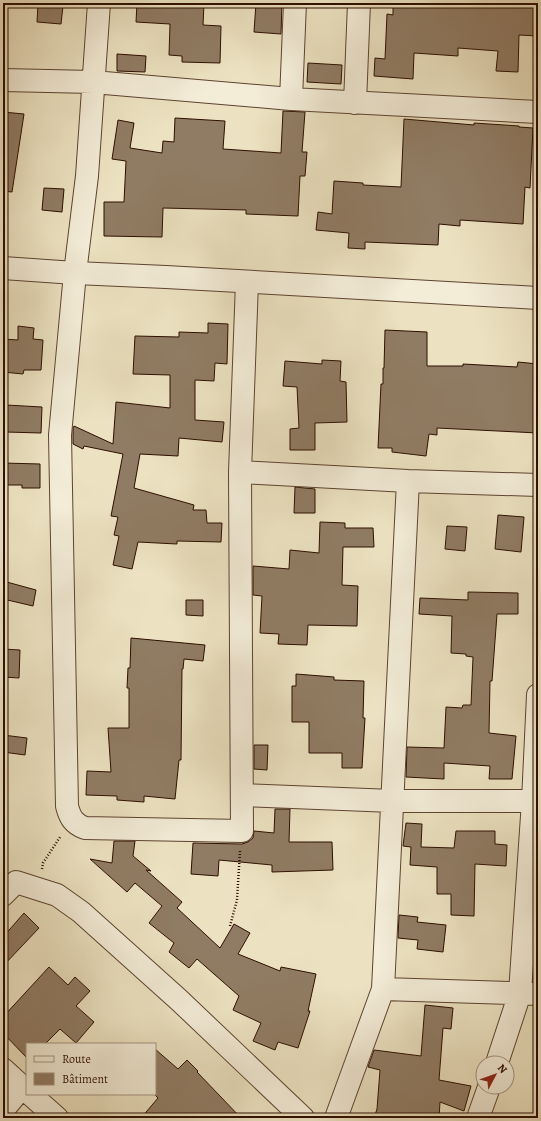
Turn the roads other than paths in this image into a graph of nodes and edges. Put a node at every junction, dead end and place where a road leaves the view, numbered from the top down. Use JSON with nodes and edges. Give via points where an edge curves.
{"nodes":[{"id":1,"x":99,"y":3,"type":"edge"},
{"id":2,"x":295,"y":3,"type":"edge"},
{"id":3,"x":359,"y":3,"type":"edge"},
{"id":4,"x":3,"y":80,"type":"edge"},
{"id":5,"x":93,"y":82,"type":"junction"},
{"id":6,"x":292,"y":99,"type":"junction"},
{"id":7,"x":355,"y":103,"type":"junction"},
{"id":8,"x":538,"y":112,"type":"edge"},
{"id":9,"x":3,"y":268,"type":"edge"},
{"id":10,"x":75,"y":273,"type":"junction"},
{"id":11,"x":247,"y":282,"type":"junction"},
{"id":12,"x":538,"y":298,"type":"edge"},
{"id":13,"x":240,"y":472,"type":"junction"},
{"id":14,"x":408,"y":481,"type":"junction"},
{"id":15,"x":538,"y":485,"type":"edge"},
{"id":16,"x":538,"y":695,"type":"edge"},
{"id":17,"x":242,"y":795,"type":"junction"},
{"id":18,"x":393,"y":801,"type":"junction"},
{"id":19,"x":536,"y":801,"type":"edge"},
{"id":20,"x":3,"y":896,"type":"edge"},
{"id":21,"x":383,"y":989,"type":"junction"},
{"id":22,"x":529,"y":994,"type":"edge"},
{"id":23,"x":501,"y":1055,"type":"edge"},
{"id":24,"x":3,"y":1069,"type":"edge"},
{"id":25,"x":26,"y":1091,"type":"edge"},
{"id":26,"x":31,"y":1095,"type":"edge"},
{"id":27,"x":486,"y":1095,"type":"edge"},
{"id":28,"x":3,"y":1110,"type":"edge"},
{"id":29,"x":57,"y":1118,"type":"edge"},
{"id":30,"x":303,"y":1118,"type":"edge"},
{"id":31,"x":336,"y":1118,"type":"edge"},
{"id":32,"x":478,"y":1118,"type":"edge"}],
"edges":[{"from":1,"to":5,"type":"street"},
{"from":2,"to":6,"type":"street"},
{"from":3,"to":7,"type":"street"},
{"from":4,"to":5,"type":"street"},
{"from":5,"to":6,"type":"street"},
{"from":5,"to":10,"type":"street","via":[[87,176]]},
{"from":6,"to":7,"type":"street"},
{"from":7,"to":8,"type":"street"},
{"from":9,"to":10,"type":"street"},
{"from":10,"to":11,"type":"street"},
{"from":10,"to":17,"type":"street","via":[[60,435],[67,806],[71,820],[85,828],[242,831]]},
{"from":11,"to":12,"type":"street"},
{"from":11,"to":13,"type":"street"},
{"from":13,"to":14,"type":"street"},
{"from":13,"to":17,"type":"street"},
{"from":14,"to":15,"type":"street"},
{"from":14,"to":18,"type":"street"},
{"from":16,"to":19,"type":"street"},
{"from":17,"to":18,"type":"street"},
{"from":18,"to":19,"type":"street"},
{"from":18,"to":21,"type":"street"},
{"from":19,"to":22,"type":"street"},
{"from":20,"to":30,"type":"street","via":[[16,882],[57,895],[80,912],[179,1000]]},
{"from":21,"to":22,"type":"street"},
{"from":21,"to":31,"type":"street"},
{"from":22,"to":23,"type":"street"},
{"from":24,"to":25,"type":"street"},
{"from":25,"to":28,"type":"street"},
{"from":26,"to":29,"type":"street"},
{"from":27,"to":32,"type":"street"}]}
